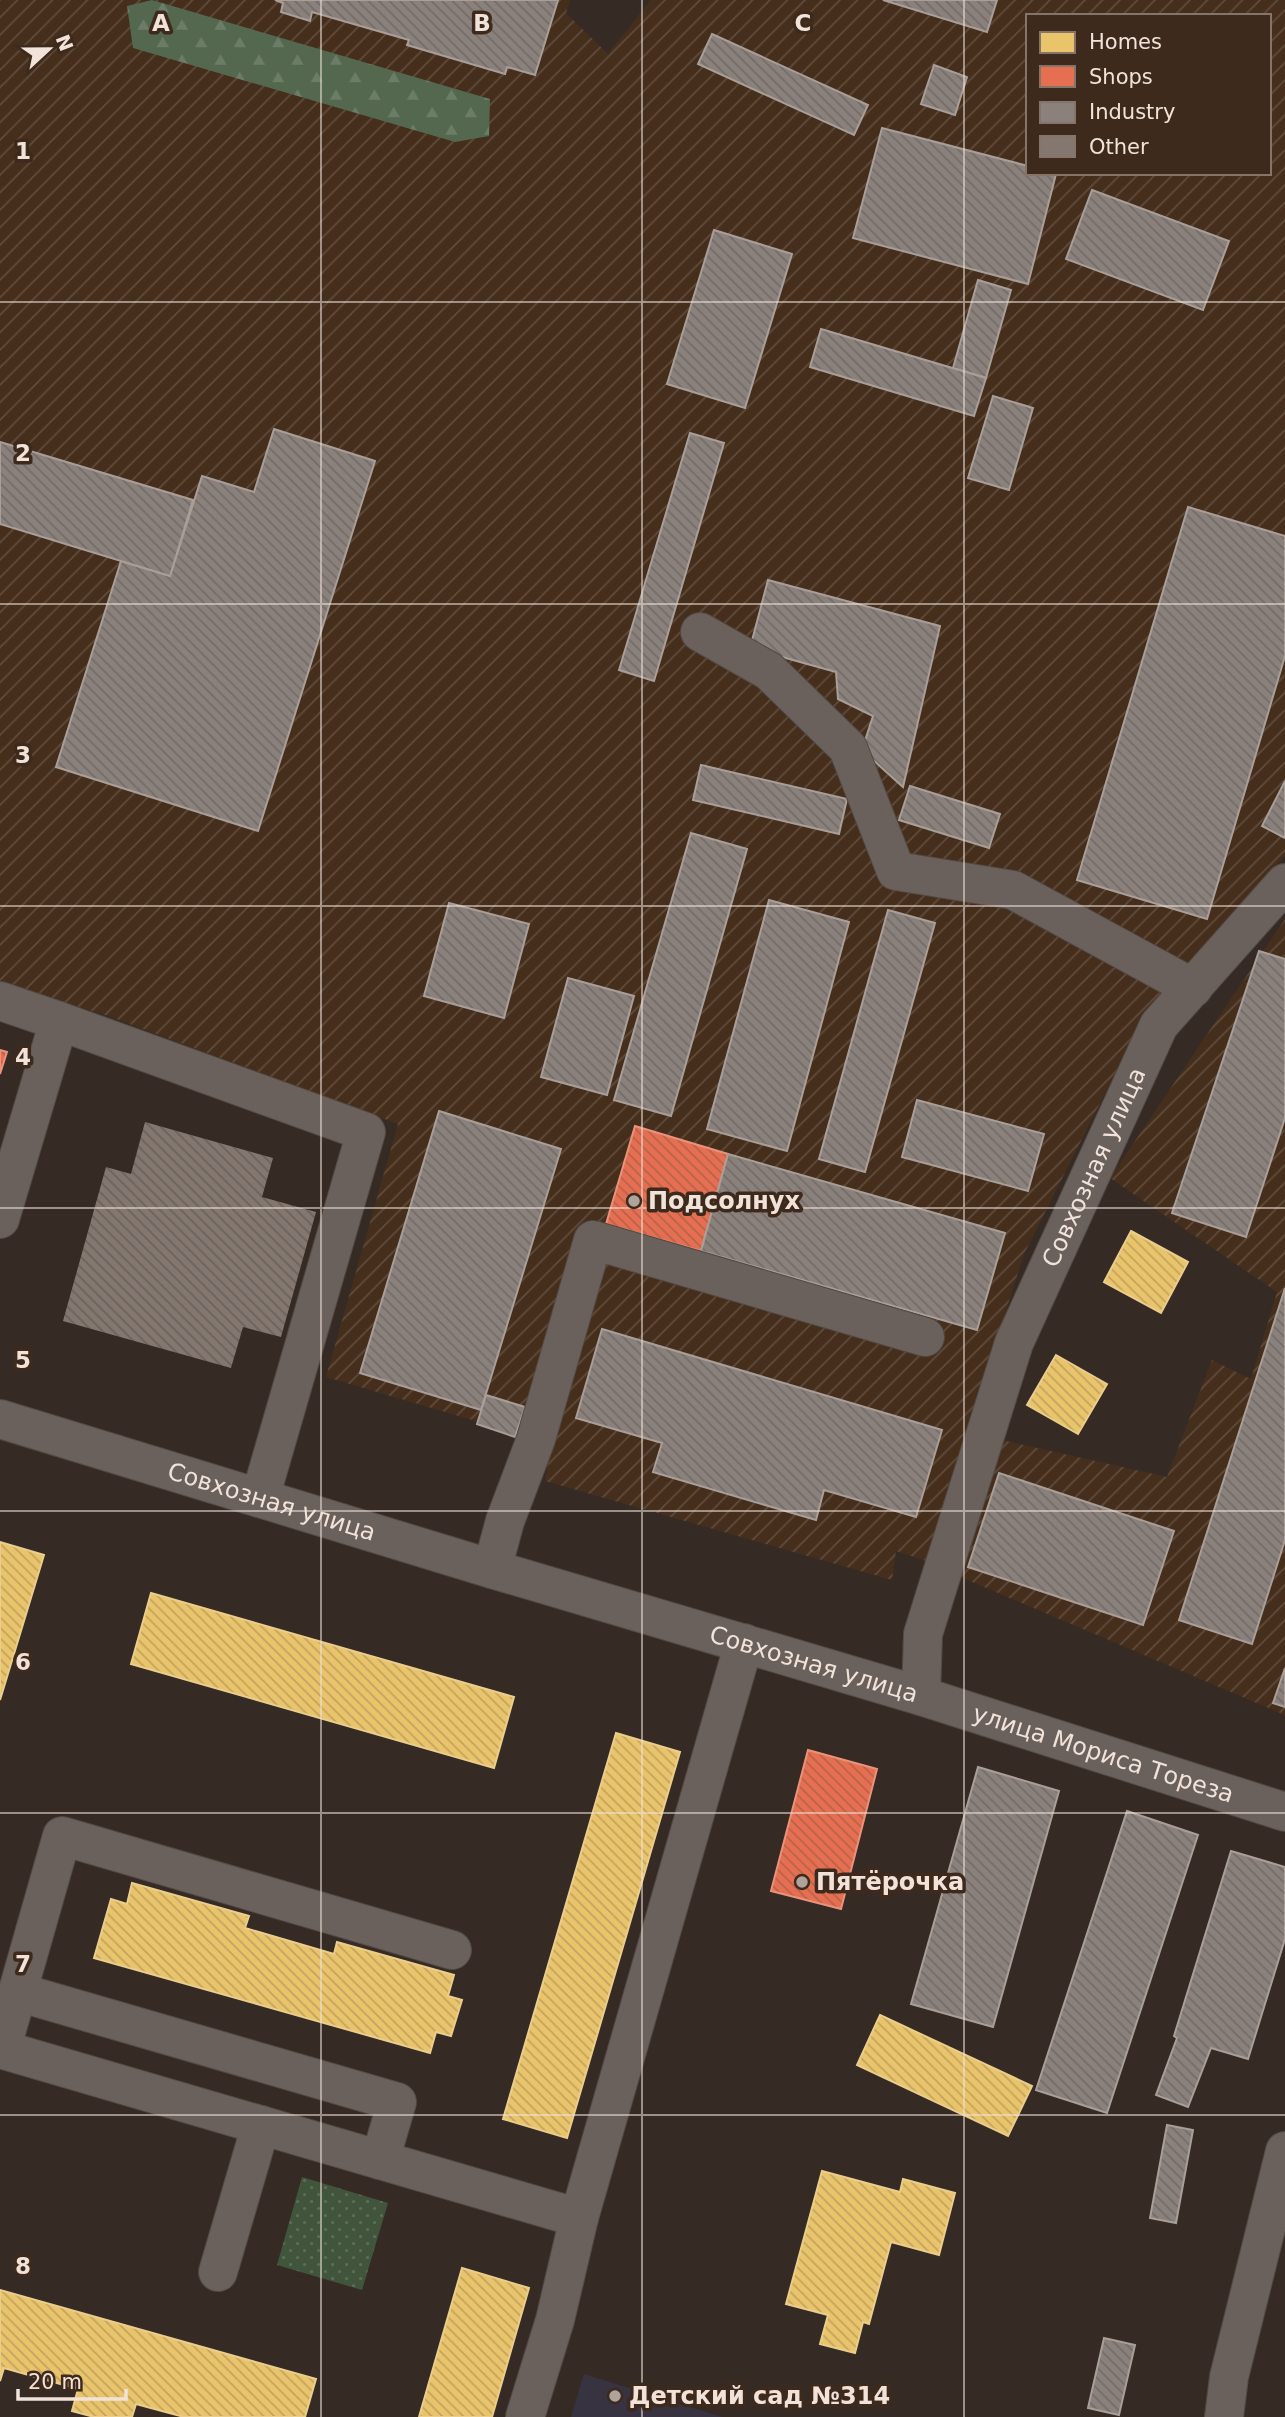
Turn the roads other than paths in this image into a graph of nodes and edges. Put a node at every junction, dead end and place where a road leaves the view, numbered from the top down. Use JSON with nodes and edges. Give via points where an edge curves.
{"nodes":[{"id":1,"x":700,"y":632,"type":"dead end"},
{"id":2,"x":1285,"y":883,"type":"edge"},
{"id":3,"x":1193,"y":988,"type":"junction"},
{"id":4,"x":0,"y":1001,"type":"edge"},
{"id":5,"x":59,"y":1021,"type":"junction"},
{"id":6,"x":0,"y":1219,"type":"edge"},
{"id":7,"x":926,"y":1337,"type":"dead end"},
{"id":8,"x":0,"y":1419,"type":"edge"},
{"id":9,"x":260,"y":1498,"type":"junction"},
{"id":10,"x":492,"y":1569,"type":"junction"},
{"id":11,"x":744,"y":1643,"type":"junction"},
{"id":12,"x":921,"y":1696,"type":"junction"},
{"id":13,"x":1285,"y":1812,"type":"edge"},
{"id":14,"x":452,"y":1950,"type":"dead end"},
{"id":15,"x":18,"y":1992,"type":"junction"},
{"id":16,"x":1,"y":2049,"type":"edge"},
{"id":17,"x":261,"y":2126,"type":"junction"},
{"id":18,"x":1285,"y":2151,"type":"edge"},
{"id":19,"x":380,"y":2160,"type":"junction"},
{"id":20,"x":579,"y":2218,"type":"junction"},
{"id":21,"x":218,"y":2272,"type":"dead end"},
{"id":22,"x":525,"y":2417,"type":"edge"},
{"id":23,"x":1224,"y":2417,"type":"edge"}],
"edges":[{"from":1,"to":3,"type":"street","via":[[769,671],[848,748],[896,871],[1013,890]]},
{"from":2,"to":3,"type":"street","name":"Совхозная улица"},
{"from":3,"to":12,"type":"street","name":"Совхозная улица","via":[[1159,1025],[1014,1343],[923,1634]]},
{"from":4,"to":5,"type":"street"},
{"from":5,"to":6,"type":"street"},
{"from":5,"to":9,"type":"street","via":[[366,1132]]},
{"from":7,"to":10,"type":"street","via":[[593,1240],[536,1439]]},
{"from":8,"to":9,"type":"street","name":"Совхозная улица"},
{"from":9,"to":10,"type":"street","name":"Совхозная улица"},
{"from":10,"to":11,"type":"street","name":"Совхозная улица"},
{"from":11,"to":12,"type":"street","name":"Совхозная улица"},
{"from":11,"to":20,"type":"street"},
{"from":12,"to":13,"type":"street","name":"улица Мориса Тореза"},
{"from":14,"to":15,"type":"street","via":[[62,1836]]},
{"from":15,"to":16,"type":"street"},
{"from":15,"to":19,"type":"street","via":[[397,2102]]},
{"from":16,"to":17,"type":"street"},
{"from":17,"to":19,"type":"street"},
{"from":17,"to":21,"type":"street"},
{"from":18,"to":23,"type":"street","via":[[1229,2377]]},
{"from":19,"to":20,"type":"street"},
{"from":20,"to":22,"type":"street","via":[[555,2320]]}]}
